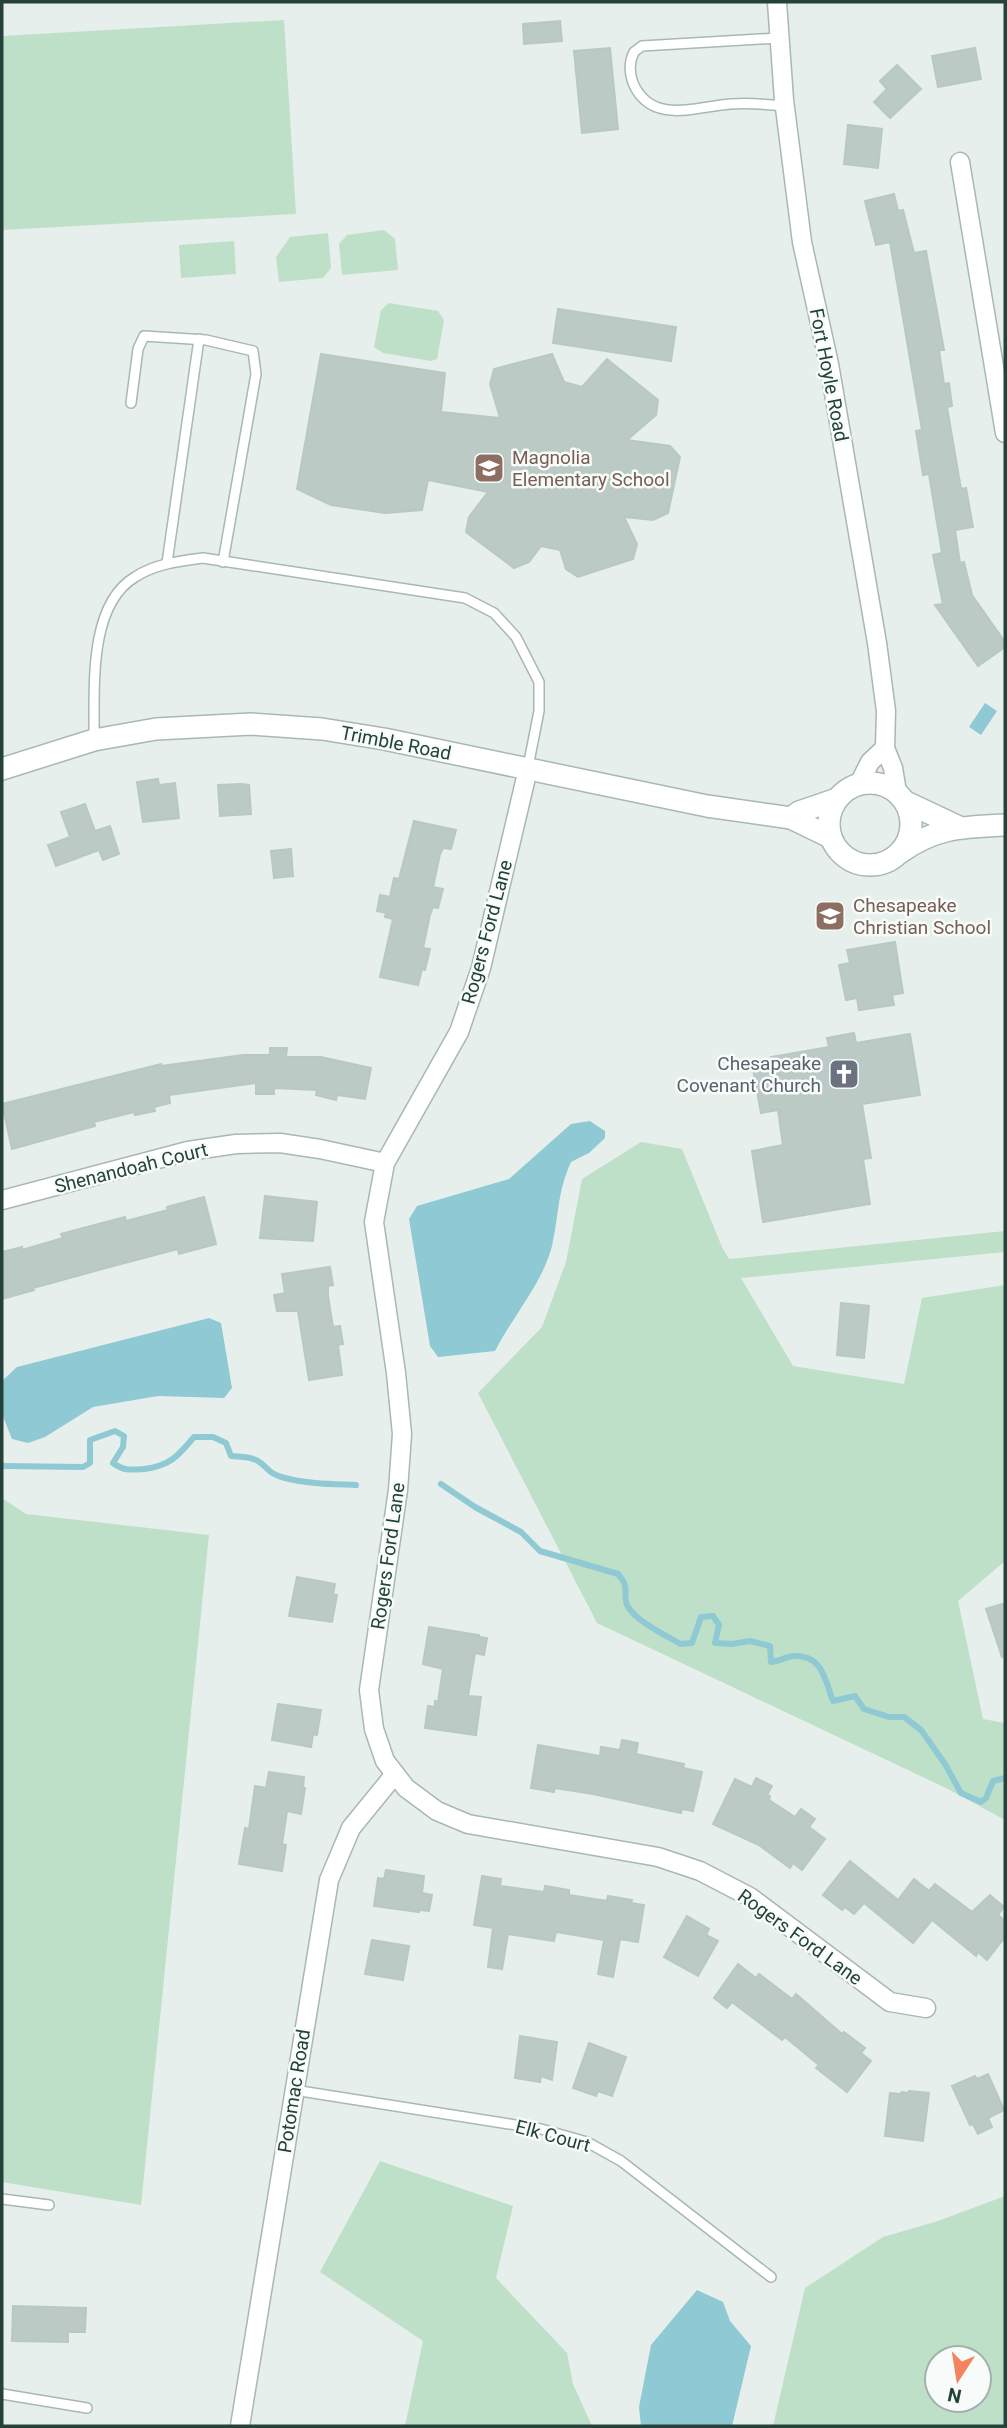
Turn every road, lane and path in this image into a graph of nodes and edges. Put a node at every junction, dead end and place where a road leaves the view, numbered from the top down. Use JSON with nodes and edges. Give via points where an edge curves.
{"nodes":[{"id":1,"x":776,"y":2,"type":"edge"},
{"id":2,"x":778,"y":38,"type":"junction"},
{"id":3,"x":784,"y":106,"type":"junction"},
{"id":4,"x":960,"y":162,"type":"dead end"},
{"id":5,"x":998,"y":338,"type":"edge"},
{"id":6,"x":200,"y":340,"type":"junction"},
{"id":7,"x":131,"y":403,"type":"dead end"},
{"id":8,"x":1005,"y":433,"type":"edge"},
{"id":9,"x":223,"y":562,"type":"junction"},
{"id":10,"x":167,"y":563,"type":"junction"},
{"id":11,"x":94,"y":740,"type":"junction"},
{"id":12,"x":884,"y":748,"type":"junction"},
{"id":13,"x":2,"y":769,"type":"edge"},
{"id":14,"x":528,"y":769,"type":"junction"},
{"id":15,"x":859,"y":783,"type":"junction"},
{"id":16,"x":901,"y":797,"type":"junction"},
{"id":17,"x":837,"y":799,"type":"junction"},
{"id":18,"x":791,"y":818,"type":"junction"},
{"id":19,"x":1005,"y":825,"type":"edge"},
{"id":20,"x":959,"y":827,"type":"junction"},
{"id":21,"x":831,"y":837,"type":"junction"},
{"id":22,"x":899,"y":853,"type":"junction"},
{"id":23,"x":385,"y":1163,"type":"junction"},
{"id":24,"x":2,"y":1200,"type":"edge"},
{"id":25,"x":395,"y":1774,"type":"junction"},
{"id":26,"x":926,"y":2008,"type":"dead end"},
{"id":27,"x":295,"y":2090,"type":"junction"},
{"id":28,"x":2,"y":2199,"type":"edge"},
{"id":29,"x":49,"y":2205,"type":"dead end"},
{"id":30,"x":771,"y":2277,"type":"dead end"},
{"id":31,"x":2,"y":2394,"type":"edge"},
{"id":32,"x":87,"y":2408,"type":"dead end"},
{"id":33,"x":240,"y":2426,"type":"edge"}],
"edges":[{"from":1,"to":2,"type":"street","name":"Fort Hoyle Road"},
{"from":2,"to":3,"type":"street","name":"Fort Hoyle Road"},
{"from":2,"to":3,"type":"lane","via":[[642,46],[634,52],[630,68],[638,93],[648,105],[659,108]]},
{"from":3,"to":12,"type":"street","name":"Fort Hoyle Road","via":[[802,242],[830,364],[877,643],[886,711]]},
{"from":4,"to":5,"type":"street"},
{"from":5,"to":8,"type":"street"},
{"from":6,"to":7,"type":"lane","via":[[144,336]]},
{"from":6,"to":9,"type":"lane","via":[[253,351],[256,374]]},
{"from":6,"to":10,"type":"lane"},
{"from":9,"to":10,"type":"lane","via":[[203,558]]},
{"from":9,"to":14,"type":"lane","via":[[465,598],[494,613],[516,637],[539,682],[539,711]]},
{"from":10,"to":11,"type":"lane","via":[[134,577],[114,596],[99,629]]},
{"from":11,"to":13,"type":"street","name":"Trimble Road"},
{"from":11,"to":14,"type":"street","name":"Trimble Road","via":[[156,729],[251,724],[384,739]]},
{"from":12,"to":15,"type":"street"},
{"from":12,"to":16,"type":"street","name":"Fort Hoyle Road"},
{"from":14,"to":18,"type":"street","name":"Trimble Road","via":[[707,806]]},
{"from":14,"to":23,"type":"street","name":"Rogers Ford Lane","via":[[481,968],[459,1032]]},
{"from":15,"to":16,"type":"street","via":[[885,785]]},
{"from":15,"to":17,"type":"street"},
{"from":16,"to":20,"type":"street"},
{"from":16,"to":22,"type":"street","via":[[911,815],[911,829]]},
{"from":17,"to":18,"type":"street"},
{"from":17,"to":21,"type":"street","via":[[830,810]]},
{"from":18,"to":21,"type":"street","name":"Trimble Road"},
{"from":19,"to":20,"type":"street"},
{"from":20,"to":22,"type":"street","via":[[921,838]]},
{"from":21,"to":22,"type":"street","via":[[842,854],[860,864],[874,865]]},
{"from":23,"to":24,"type":"street","name":"Shenandoah Court","via":[[280,1143],[236,1144],[188,1151]]},
{"from":23,"to":25,"type":"street","name":"Rogers Ford Lane","via":[[374,1222],[402,1434],[369,1690],[374,1729],[385,1761]]},
{"from":25,"to":26,"type":"street","name":"Rogers Ford Lane","via":[[438,1811],[468,1824],[659,1857],[700,1871],[750,1897],[890,2002]]},
{"from":25,"to":27,"type":"street","name":"Potomac Road","via":[[351,1828],[329,1880]]},
{"from":27,"to":30,"type":"lane","name":"Elk Court","via":[[541,2129],[587,2142],[621,2161]]},
{"from":27,"to":33,"type":"street","name":"Potomac Road"},
{"from":28,"to":29,"type":"lane"},
{"from":31,"to":32,"type":"lane"}]}
